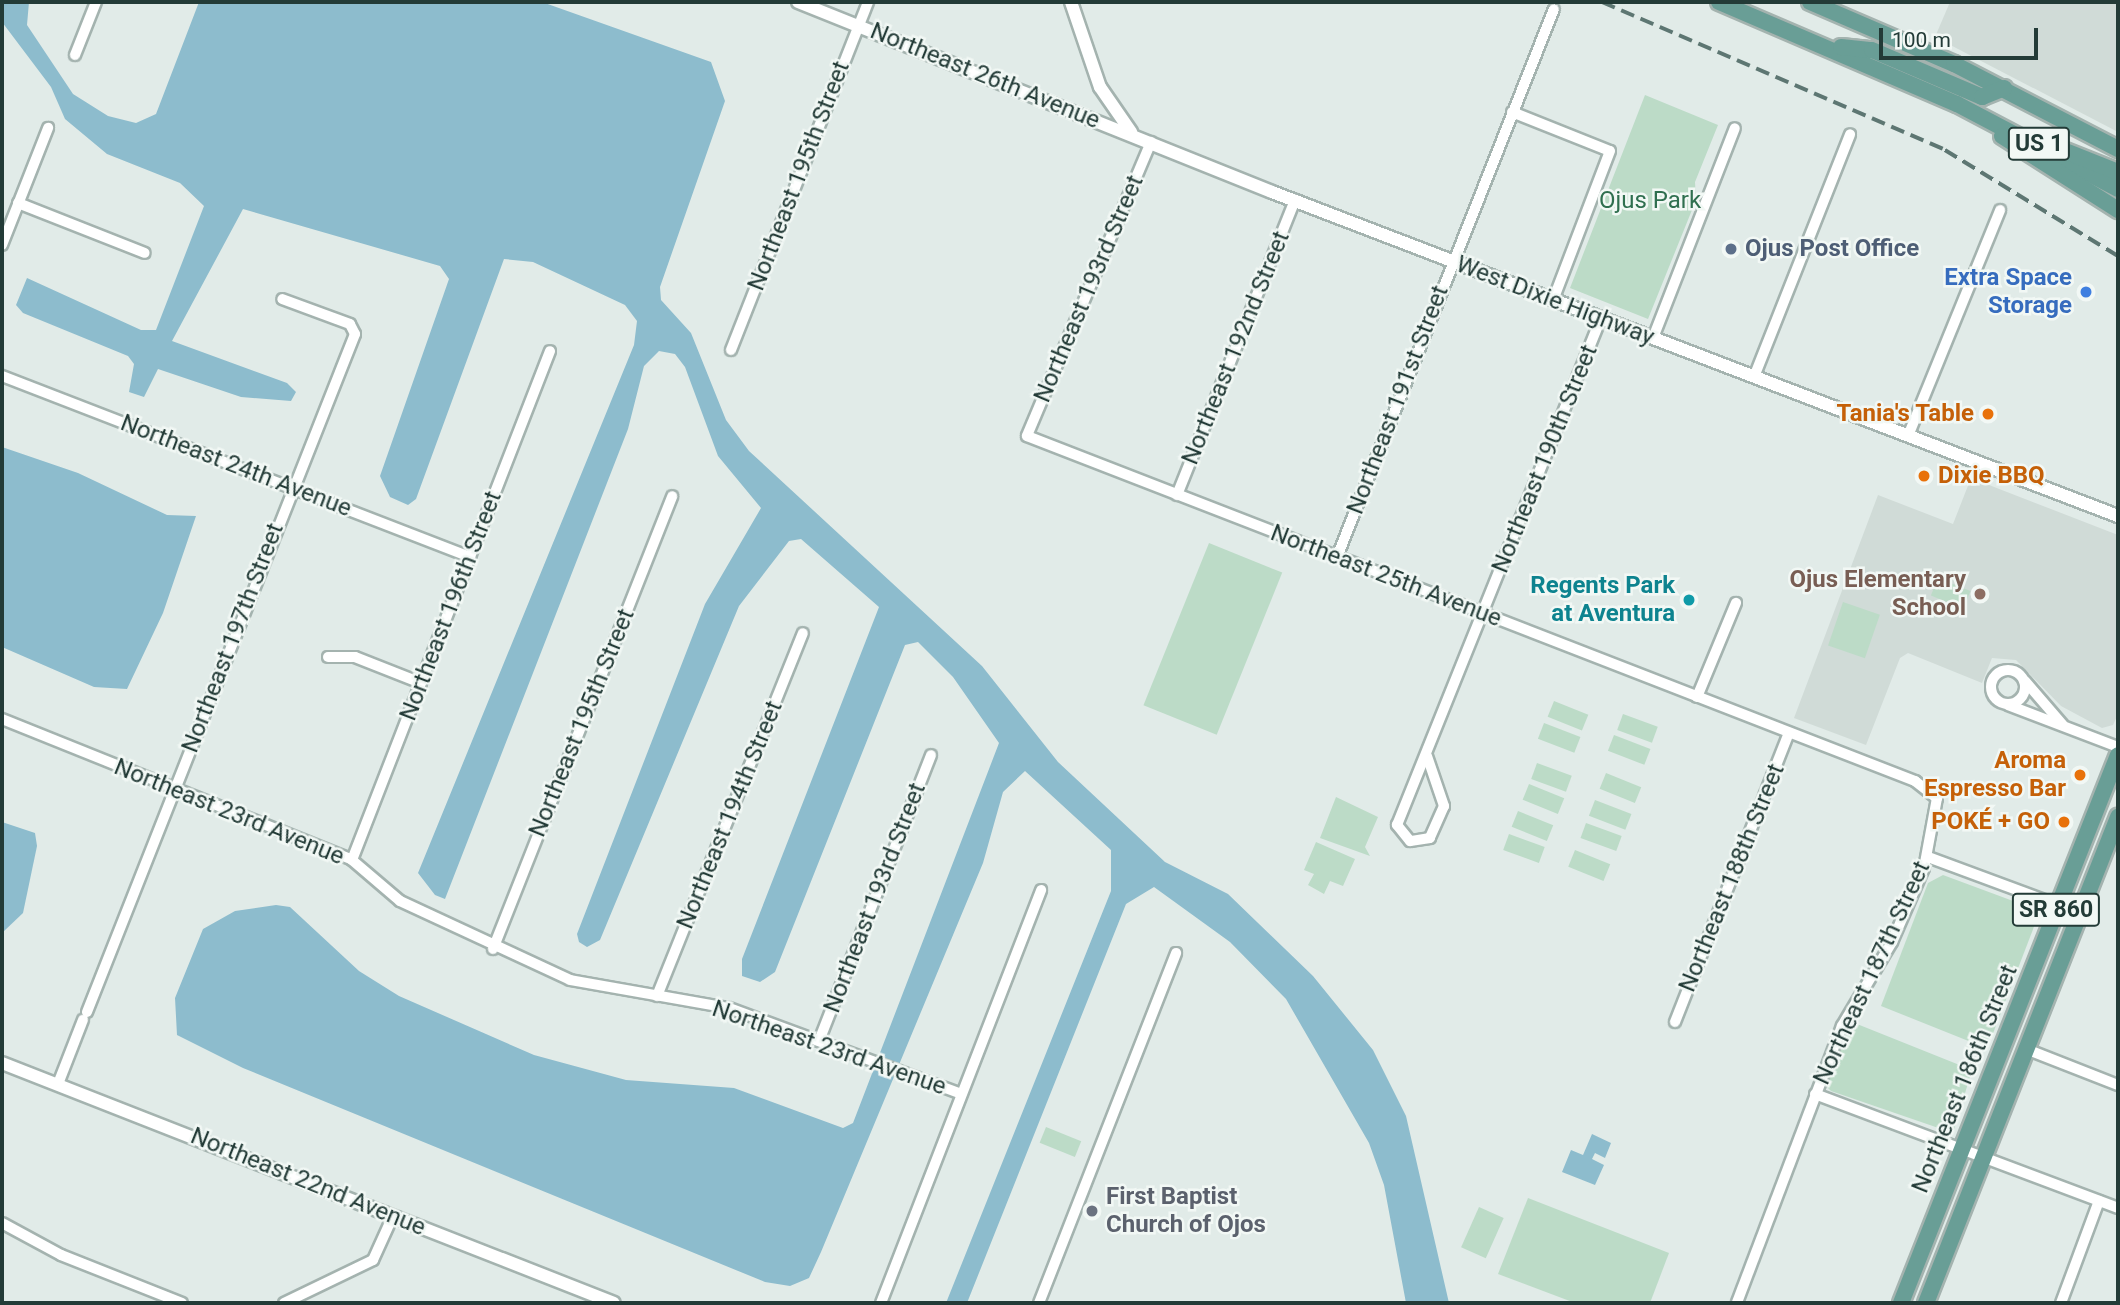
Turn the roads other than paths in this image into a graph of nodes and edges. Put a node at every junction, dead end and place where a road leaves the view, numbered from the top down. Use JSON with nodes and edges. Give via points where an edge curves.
{"nodes":[{"id":1,"x":96,"y":2,"type":"edge"},
{"id":2,"x":798,"y":2,"type":"edge"},
{"id":3,"x":868,"y":2,"type":"edge"},
{"id":4,"x":1071,"y":2,"type":"edge"},
{"id":5,"x":1719,"y":2,"type":"edge"},
{"id":6,"x":1810,"y":2,"type":"edge"},
{"id":7,"x":1554,"y":9,"type":"dead end"},
{"id":8,"x":858,"y":26,"type":"junction"},
{"id":9,"x":1828,"y":46,"type":"junction"},
{"id":10,"x":75,"y":55,"type":"dead end"},
{"id":11,"x":2004,"y":88,"type":"junction"},
{"id":12,"x":1957,"y":104,"type":"junction"},
{"id":13,"x":1512,"y":112,"type":"junction"},
{"id":14,"x":48,"y":128,"type":"dead end"},
{"id":15,"x":1735,"y":128,"type":"dead end"},
{"id":16,"x":1850,"y":134,"type":"dead end"},
{"id":17,"x":1133,"y":135,"type":"junction"},
{"id":18,"x":1151,"y":142,"type":"junction"},
{"id":19,"x":2035,"y":142,"type":"junction"},
{"id":20,"x":2118,"y":149,"type":"edge"},
{"id":21,"x":2118,"y":172,"type":"edge"},
{"id":22,"x":2118,"y":189,"type":"edge"},
{"id":23,"x":1295,"y":200,"type":"junction"},
{"id":24,"x":18,"y":203,"type":"junction"},
{"id":25,"x":2000,"y":210,"type":"dead end"},
{"id":26,"x":2118,"y":210,"type":"edge"},
{"id":27,"x":2,"y":245,"type":"edge"},
{"id":28,"x":145,"y":253,"type":"dead end"},
{"id":29,"x":1452,"y":261,"type":"junction"},
{"id":30,"x":282,"y":299,"type":"dead end"},
{"id":31,"x":1553,"y":300,"type":"junction"},
{"id":32,"x":1601,"y":318,"type":"junction"},
{"id":33,"x":1653,"y":338,"type":"junction"},
{"id":34,"x":731,"y":350,"type":"dead end"},
{"id":35,"x":550,"y":351,"type":"dead end"},
{"id":36,"x":2,"y":376,"type":"edge"},
{"id":37,"x":1754,"y":377,"type":"junction"},
{"id":38,"x":1027,"y":436,"type":"joint"},
{"id":39,"x":1908,"y":436,"type":"junction"},
{"id":40,"x":292,"y":488,"type":"junction"},
{"id":41,"x":1177,"y":495,"type":"junction"},
{"id":42,"x":672,"y":496,"type":"dead end"},
{"id":43,"x":2118,"y":516,"type":"edge"},
{"id":44,"x":470,"y":557,"type":"junction"},
{"id":45,"x":1337,"y":557,"type":"junction"},
{"id":46,"x":1735,"y":603,"type":"dead end"},
{"id":47,"x":1484,"y":614,"type":"junction"},
{"id":48,"x":803,"y":634,"type":"dead end"},
{"id":49,"x":328,"y":657,"type":"dead end"},
{"id":50,"x":2024,"y":680,"type":"junction"},
{"id":51,"x":421,"y":683,"type":"junction"},
{"id":52,"x":1697,"y":697,"type":"junction"},
{"id":53,"x":2008,"y":705,"type":"junction"},
{"id":54,"x":2,"y":719,"type":"edge"},
{"id":55,"x":2064,"y":725,"type":"junction"},
{"id":56,"x":1789,"y":733,"type":"junction"},
{"id":57,"x":2118,"y":747,"type":"edge"},
{"id":58,"x":930,"y":755,"type":"dead end"},
{"id":59,"x":2118,"y":755,"type":"edge"},
{"id":60,"x":1427,"y":756,"type":"junction"},
{"id":61,"x":174,"y":790,"type":"junction"},
{"id":62,"x":1937,"y":798,"type":"joint"},
{"id":63,"x":2118,"y":817,"type":"edge"},
{"id":64,"x":1928,"y":857,"type":"junction"},
{"id":65,"x":352,"y":860,"type":"junction"},
{"id":66,"x":1041,"y":890,"type":"dead end"},
{"id":67,"x":2058,"y":905,"type":"junction"},
{"id":68,"x":493,"y":949,"type":"junction"},
{"id":69,"x":2065,"y":952,"type":"junction"},
{"id":70,"x":1176,"y":953,"type":"dead end"},
{"id":71,"x":657,"y":996,"type":"junction"},
{"id":72,"x":1675,"y":1022,"type":"dead end"},
{"id":73,"x":819,"y":1041,"type":"junction"},
{"id":74,"x":2026,"y":1049,"type":"junction"},
{"id":75,"x":2,"y":1063,"type":"edge"},
{"id":76,"x":58,"y":1084,"type":"junction"},
{"id":77,"x":2118,"y":1085,"type":"edge"},
{"id":78,"x":961,"y":1094,"type":"junction"},
{"id":79,"x":1815,"y":1094,"type":"junction"},
{"id":80,"x":1961,"y":1150,"type":"junction"},
{"id":81,"x":1983,"y":1158,"type":"junction"},
{"id":82,"x":2099,"y":1200,"type":"junction"},
{"id":83,"x":2118,"y":1208,"type":"edge"},
{"id":84,"x":393,"y":1216,"type":"junction"},
{"id":85,"x":2,"y":1223,"type":"edge"},
{"id":86,"x":592,"y":1300,"type":"edge"},
{"id":87,"x":182,"y":1303,"type":"edge"},
{"id":88,"x":284,"y":1303,"type":"edge"},
{"id":89,"x":614,"y":1303,"type":"edge"},
{"id":90,"x":881,"y":1303,"type":"edge"},
{"id":91,"x":1039,"y":1303,"type":"edge"},
{"id":92,"x":1737,"y":1303,"type":"edge"},
{"id":93,"x":1901,"y":1303,"type":"edge"},
{"id":94,"x":1926,"y":1303,"type":"edge"},
{"id":95,"x":2061,"y":1303,"type":"edge"}],
"edges":[{"from":1,"to":10,"type":"street"},
{"from":2,"to":8,"type":"street","name":"Northeast 26th Avenue"},
{"from":3,"to":8,"type":"street","name":"Northeast 195th Street"},
{"from":4,"to":17,"type":"street","via":[[1100,88]]},
{"from":5,"to":9,"type":"main road","number":"US 1"},
{"from":6,"to":11,"type":"main road","number":"US 1"},
{"from":7,"to":13,"type":"street","name":"Northeast 191st Street"},
{"from":8,"to":17,"type":"street","name":"Northeast 26th Avenue"},
{"from":8,"to":34,"type":"street","name":"Northeast 195th Street"},
{"from":9,"to":11,"type":"main road","via":[[1872,50],[1982,97]]},
{"from":9,"to":12,"type":"main road","number":"US 1"},
{"from":11,"to":20,"type":"main road","number":"US 1"},
{"from":12,"to":19,"type":"main road","number":"US 1"},
{"from":12,"to":26,"type":"main road"},
{"from":13,"to":29,"type":"street","name":"Northeast 191st Street"},
{"from":13,"to":31,"type":"street","via":[[1610,150]]},
{"from":14,"to":24,"type":"street"},
{"from":15,"to":33,"type":"street"},
{"from":16,"to":37,"type":"street"},
{"from":17,"to":18,"type":"street","name":"West Dixie Highway"},
{"from":18,"to":23,"type":"street","name":"West Dixie Highway"},
{"from":18,"to":38,"type":"street","name":"Northeast 193rd Street"},
{"from":19,"to":21,"type":"main road","via":[[2074,150]]},
{"from":19,"to":22,"type":"main road","number":"US 1"},
{"from":23,"to":29,"type":"street","name":"West Dixie Highway"},
{"from":23,"to":41,"type":"street","name":"Northeast 192nd Street"},
{"from":24,"to":27,"type":"street"},
{"from":24,"to":28,"type":"street"},
{"from":25,"to":39,"type":"street"},
{"from":29,"to":31,"type":"street","name":"West Dixie Highway"},
{"from":29,"to":45,"type":"street","name":"Northeast 191st Street"},
{"from":30,"to":40,"type":"street","name":"Northeast 197th Street","via":[[350,324],[355,334]]},
{"from":31,"to":32,"type":"street","name":"West Dixie Highway"},
{"from":32,"to":33,"type":"street","name":"West Dixie Highway"},
{"from":32,"to":47,"type":"street","name":"Northeast 190th Street"},
{"from":33,"to":37,"type":"street","name":"West Dixie Highway"},
{"from":35,"to":44,"type":"street","name":"Northeast 196th Street"},
{"from":36,"to":40,"type":"street","name":"Northeast 24th Avenue"},
{"from":37,"to":39,"type":"street","name":"West Dixie Highway"},
{"from":38,"to":41,"type":"street","name":"Northeast 25th Avenue"},
{"from":39,"to":43,"type":"street","name":"West Dixie Highway"},
{"from":40,"to":44,"type":"street","name":"Northeast 24th Avenue"},
{"from":40,"to":61,"type":"street","name":"Northeast 197th Street"},
{"from":41,"to":45,"type":"street","name":"Northeast 25th Avenue"},
{"from":42,"to":68,"type":"street","name":"Northeast 195th Street"},
{"from":44,"to":51,"type":"street","name":"Northeast 196th Street"},
{"from":45,"to":47,"type":"street","name":"Northeast 25th Avenue"},
{"from":46,"to":52,"type":"street"},
{"from":47,"to":52,"type":"street","name":"Northeast 25th Avenue"},
{"from":47,"to":60,"type":"street","name":"Northeast 190th Street"},
{"from":48,"to":71,"type":"street","name":"Northeast 194th Street"},
{"from":49,"to":51,"type":"street","via":[[355,657]]},
{"from":50,"to":53,"type":"street","via":[[2023,697]]},
{"from":50,"to":53,"type":"street","via":[[2010,670],[1994,677],[1992,693]]},
{"from":50,"to":55,"type":"street"},
{"from":51,"to":65,"type":"street","name":"Northeast 196th Street"},
{"from":52,"to":56,"type":"street","name":"Northeast 25th Avenue"},
{"from":53,"to":55,"type":"street"},
{"from":54,"to":61,"type":"street","name":"Northeast 23rd Avenue"},
{"from":55,"to":57,"type":"street"},
{"from":56,"to":62,"type":"street","name":"Northeast 25th Avenue","via":[[1916,781]]},
{"from":56,"to":72,"type":"street","name":"Northeast 188th Street"},
{"from":58,"to":73,"type":"street","name":"Northeast 193rd Street"},
{"from":59,"to":67,"type":"main road","name":"Northeast 186th Street","number":"SR 860"},
{"from":60,"to":60,"type":"street","name":"Northeast 190th Street","via":[[1397,825],[1409,841],[1430,838],[1444,806]]},
{"from":61,"to":65,"type":"street","name":"Northeast 23rd Avenue"},
{"from":61,"to":76,"type":"street","name":"Northeast 197th Street"},
{"from":62,"to":64,"type":"street","name":"Northeast 187th Street"},
{"from":63,"to":69,"type":"main road","name":"Northeast 186th Street","number":"SR 860"},
{"from":64,"to":67,"type":"street"},
{"from":64,"to":79,"type":"street","name":"Northeast 187th Street","via":[[1892,942],[1842,1026]]},
{"from":65,"to":68,"type":"street","name":"Northeast 23rd Avenue","via":[[400,901]]},
{"from":66,"to":78,"type":"street"},
{"from":67,"to":69,"type":"main road"},
{"from":67,"to":80,"type":"main road","name":"Northeast 186th Street","number":"SR 860"},
{"from":68,"to":71,"type":"street","name":"Northeast 23rd Avenue","via":[[570,980]]},
{"from":69,"to":74,"type":"main road","name":"Northeast 186th Street","number":"SR 860"},
{"from":70,"to":91,"type":"street"},
{"from":71,"to":73,"type":"street","name":"Northeast 23rd Avenue","via":[[729,1008]]},
{"from":73,"to":78,"type":"street","name":"Northeast 23rd Avenue"},
{"from":74,"to":77,"type":"street"},
{"from":74,"to":81,"type":"main road","name":"Northeast 186th Street","number":"SR 860"},
{"from":75,"to":76,"type":"street","name":"Northeast 22nd Avenue"},
{"from":76,"to":84,"type":"street","name":"Northeast 22nd Avenue"},
{"from":78,"to":90,"type":"street"},
{"from":79,"to":80,"type":"street"},
{"from":79,"to":92,"type":"street","name":"Northeast 187th Street"},
{"from":80,"to":81,"type":"street"},
{"from":80,"to":93,"type":"main road","name":"Northeast 186th Street","number":"SR 860"},
{"from":81,"to":82,"type":"street"},
{"from":81,"to":94,"type":"main road","name":"Northeast 186th Street","number":"SR 860"},
{"from":82,"to":83,"type":"street"},
{"from":82,"to":95,"type":"street"},
{"from":84,"to":86,"type":"street","name":"Northeast 22nd Avenue"},
{"from":84,"to":88,"type":"street","via":[[373,1260]]},
{"from":85,"to":87,"type":"street","via":[[61,1255]]},
{"from":86,"to":89,"type":"street","name":"Northeast 22nd Avenue"}]}
